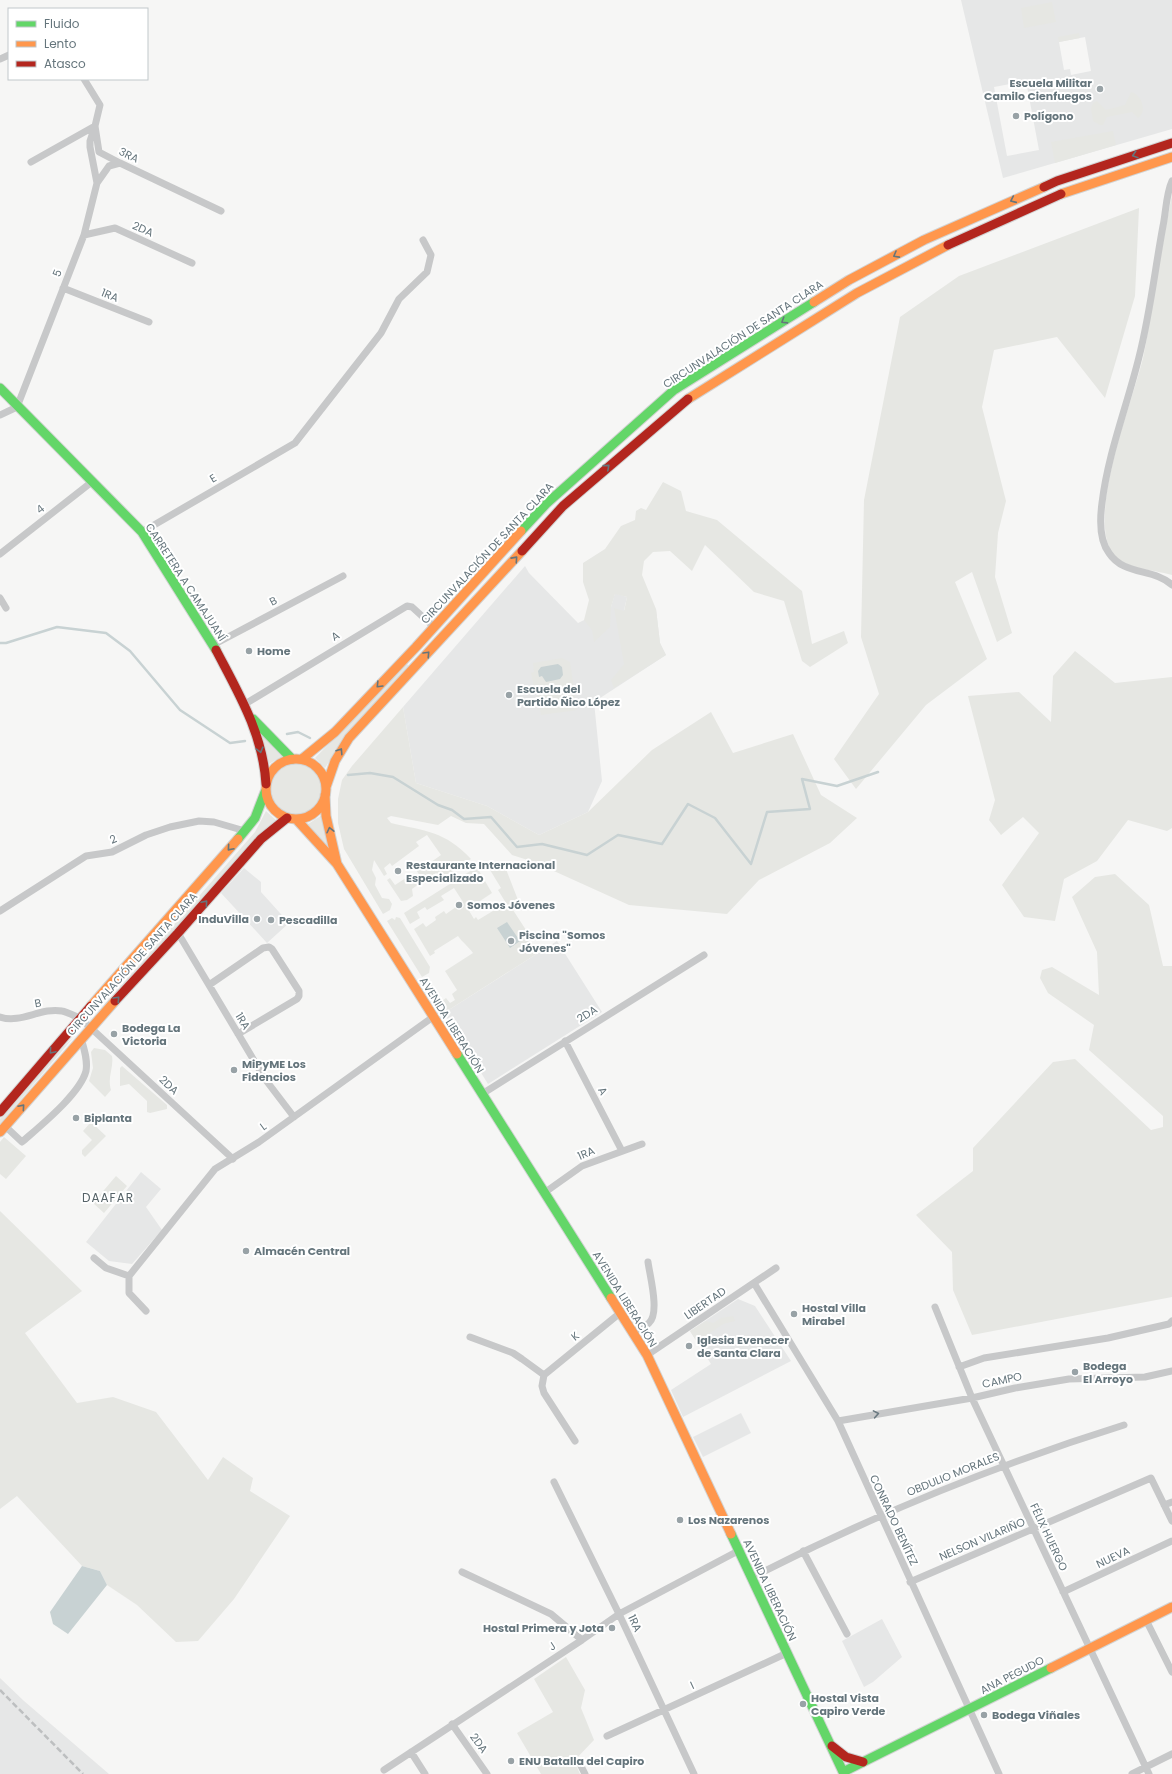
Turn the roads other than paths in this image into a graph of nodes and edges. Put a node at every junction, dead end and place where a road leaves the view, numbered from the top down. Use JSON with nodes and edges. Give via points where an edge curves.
{"nodes":[{"id":1,"x":85,"y":80,"type":"edge"},
{"id":2,"x":95,"y":126,"type":"junction"},
{"id":3,"x":1172,"y":143,"type":"edge"},
{"id":4,"x":1172,"y":157,"type":"edge"},
{"id":5,"x":31,"y":162,"type":"dead end"},
{"id":6,"x":120,"y":163,"type":"junction"},
{"id":7,"x":1172,"y":181,"type":"edge"},
{"id":8,"x":97,"y":183,"type":"junction"},
{"id":9,"x":221,"y":211,"type":"dead end"},
{"id":10,"x":84,"y":235,"type":"junction"},
{"id":11,"x":423,"y":240,"type":"dead end"},
{"id":12,"x":192,"y":263,"type":"dead end"},
{"id":13,"x":63,"y":288,"type":"junction"},
{"id":14,"x":149,"y":322,"type":"dead end"},
{"id":15,"x":0,"y":388,"type":"edge"},
{"id":16,"x":17,"y":407,"type":"junction"},
{"id":17,"x":0,"y":415,"type":"edge"},
{"id":18,"x":93,"y":481,"type":"junction"},
{"id":19,"x":142,"y":532,"type":"junction"},
{"id":20,"x":0,"y":554,"type":"edge"},
{"id":21,"x":343,"y":576,"type":"dead end"},
{"id":22,"x":1172,"y":585,"type":"edge"},
{"id":23,"x":0,"y":598,"type":"edge"},
{"id":24,"x":6,"y":608,"type":"dead end"},
{"id":25,"x":434,"y":627,"type":"junction"},
{"id":26,"x":213,"y":645,"type":"junction"},
{"id":27,"x":245,"y":704,"type":"junction"},
{"id":28,"x":251,"y":717,"type":"junction"},
{"id":29,"x":292,"y":759,"type":"junction"},
{"id":30,"x":302,"y":759,"type":"junction"},
{"id":31,"x":266,"y":788,"type":"junction"},
{"id":32,"x":326,"y":791,"type":"junction"},
{"id":33,"x":291,"y":819,"type":"junction"},
{"id":34,"x":245,"y":831,"type":"junction"},
{"id":35,"x":337,"y":864,"type":"junction"},
{"id":36,"x":0,"y":911,"type":"edge"},
{"id":37,"x":178,"y":933,"type":"junction"},
{"id":38,"x":704,"y":956,"type":"dead end"},
{"id":39,"x":209,"y":985,"type":"junction"},
{"id":40,"x":0,"y":1017,"type":"edge"},
{"id":41,"x":433,"y":1017,"type":"junction"},
{"id":42,"x":80,"y":1018,"type":"junction"},
{"id":43,"x":90,"y":1027,"type":"junction"},
{"id":44,"x":238,"y":1034,"type":"junction"},
{"id":45,"x":81,"y":1038,"type":"junction"},
{"id":46,"x":565,"y":1041,"type":"junction"},
{"id":47,"x":482,"y":1094,"type":"junction"},
{"id":48,"x":0,"y":1112,"type":"edge"},
{"id":49,"x":294,"y":1117,"type":"junction"},
{"id":50,"x":3,"y":1129,"type":"edge"},
{"id":51,"x":642,"y":1144,"type":"dead end"},
{"id":52,"x":622,"y":1151,"type":"junction"},
{"id":53,"x":232,"y":1159,"type":"junction"},
{"id":54,"x":544,"y":1193,"type":"junction"},
{"id":55,"x":94,"y":1258,"type":"dead end"},
{"id":56,"x":648,"y":1262,"type":"dead end"},
{"id":57,"x":776,"y":1268,"type":"dead end"},
{"id":58,"x":129,"y":1276,"type":"junction"},
{"id":59,"x":754,"y":1283,"type":"junction"},
{"id":60,"x":935,"y":1307,"type":"dead end"},
{"id":61,"x":146,"y":1311,"type":"dead end"},
{"id":62,"x":620,"y":1313,"type":"junction"},
{"id":63,"x":1172,"y":1321,"type":"edge"},
{"id":64,"x":632,"y":1333,"type":"junction"},
{"id":65,"x":470,"y":1337,"type":"dead end"},
{"id":66,"x":647,"y":1356,"type":"junction"},
{"id":67,"x":959,"y":1367,"type":"junction"},
{"id":68,"x":1172,"y":1371,"type":"edge"},
{"id":69,"x":544,"y":1375,"type":"junction"},
{"id":70,"x":972,"y":1398,"type":"junction"},
{"id":71,"x":838,"y":1421,"type":"junction"},
{"id":72,"x":1124,"y":1424,"type":"dead end"},
{"id":73,"x":575,"y":1441,"type":"dead end"},
{"id":74,"x":1003,"y":1465,"type":"junction"},
{"id":75,"x":554,"y":1482,"type":"dead end"},
{"id":76,"x":1172,"y":1502,"type":"edge"},
{"id":77,"x":1164,"y":1506,"type":"junction"},
{"id":78,"x":880,"y":1516,"type":"junction"},
{"id":79,"x":1172,"y":1521,"type":"edge"},
{"id":80,"x":1033,"y":1529,"type":"junction"},
{"id":81,"x":1172,"y":1541,"type":"edge"},
{"id":82,"x":738,"y":1551,"type":"junction"},
{"id":83,"x":803,"y":1551,"type":"junction"},
{"id":84,"x":462,"y":1572,"type":"dead end"},
{"id":85,"x":751,"y":1578,"type":"junction"},
{"id":86,"x":910,"y":1582,"type":"junction"},
{"id":87,"x":1063,"y":1592,"type":"junction"},
{"id":88,"x":1172,"y":1608,"type":"edge"},
{"id":89,"x":619,"y":1614,"type":"junction"},
{"id":90,"x":1146,"y":1620,"type":"junction"},
{"id":91,"x":847,"y":1634,"type":"dead end"},
{"id":92,"x":582,"y":1640,"type":"junction"},
{"id":93,"x":1090,"y":1649,"type":"junction"},
{"id":94,"x":787,"y":1653,"type":"junction"},
{"id":95,"x":1172,"y":1672,"type":"edge"},
{"id":96,"x":664,"y":1710,"type":"junction"},
{"id":97,"x":970,"y":1710,"type":"junction"},
{"id":98,"x":452,"y":1724,"type":"junction"},
{"id":99,"x":607,"y":1736,"type":"dead end"},
{"id":100,"x":829,"y":1743,"type":"junction"},
{"id":101,"x":410,"y":1752,"type":"junction"},
{"id":102,"x":1172,"y":1754,"type":"edge"},
{"id":103,"x":863,"y":1762,"type":"junction"},
{"id":104,"x":580,"y":1764,"type":"dead end"},
{"id":105,"x":384,"y":1770,"type":"dead end"},
{"id":106,"x":1148,"y":1771,"type":"edge"},
{"id":107,"x":842,"y":1773,"type":"edge"},
{"id":108,"x":425,"y":1774,"type":"edge"},
{"id":109,"x":487,"y":1774,"type":"edge"},
{"id":110,"x":585,"y":1774,"type":"edge"},
{"id":111,"x":694,"y":1774,"type":"edge"},
{"id":112,"x":999,"y":1774,"type":"edge"},
{"id":113,"x":1132,"y":1774,"type":"edge"}],
"edges":[{"from":1,"to":2,"type":"street","name":"3RA","via":[[100,105]]},
{"from":2,"to":5,"type":"street"},
{"from":2,"to":6,"type":"street","name":"3RA","via":[[99,152]]},
{"from":2,"to":8,"type":"street","name":"5","via":[[90,147]]},
{"from":3,"to":25,"type":"main road","name":"CIRCUNVALACIÓN DE SANTA CLARA","one_way":true,"via":[[1057,181],[924,240],[849,280],[674,390],[546,504]]},
{"from":32,"to":4,"type":"main road","one_way":true,"via":[[330,770],[349,738],[563,506],[681,403],[857,293],[933,252],[1065,192]]},
{"from":6,"to":8,"type":"street","via":[[110,166]]},
{"from":6,"to":9,"type":"street","name":"3RA"},
{"from":7,"to":22,"type":"street","via":[[1140,356],[1116,434],[1100,519],[1108,553],[1120,564],[1133,571],[1158,576]]},
{"from":8,"to":10,"type":"street","name":"5"},
{"from":10,"to":12,"type":"street","name":"2DA","via":[[115,228]]},
{"from":10,"to":13,"type":"street","name":"5"},
{"from":11,"to":19,"type":"street","name":"E","via":[[431,255],[427,272],[399,299],[381,333],[295,443]]},
{"from":13,"to":14,"type":"street","name":"1RA"},
{"from":13,"to":16,"type":"street","name":"5"},
{"from":15,"to":16,"type":"main road","name":"CARRETERA A CAMAJUANÍ"},
{"from":16,"to":17,"type":"street"},
{"from":16,"to":18,"type":"main road","name":"CARRETERA A CAMAJUANÍ"},
{"from":18,"to":19,"type":"main road","name":"CARRETERA A CAMAJUANÍ"},
{"from":18,"to":20,"type":"street","name":"4"},
{"from":19,"to":26,"type":"main road","name":"CARRETERA A CAMAJUANÍ"},
{"from":21,"to":26,"type":"street","name":"B"},
{"from":23,"to":24,"type":"street"},
{"from":25,"to":27,"type":"street","name":"A","via":[[412,607],[407,606]]},
{"from":25,"to":30,"type":"main road","name":"CIRCUNVALACIÓN DE SANTA CLARA","one_way":true,"via":[[335,732]]},
{"from":26,"to":27,"type":"main road","name":"CARRETERA A CAMAJUANÍ"},
{"from":27,"to":28,"type":"main road","name":"CARRETERA A CAMAJUANÍ"},
{"from":28,"to":29,"type":"main road","name":"CARRETERA A CAMAJUANÍ"},
{"from":28,"to":31,"type":"main road","name":"CARRETERA A CAMAJUANÍ","one_way":true,"via":[[264,765]]},
{"from":29,"to":30,"type":"main road"},
{"from":29,"to":31,"type":"main road","via":[[282,761],[274,767]]},
{"from":30,"to":32,"type":"main road","via":[[311,762],[324,777]]},
{"from":31,"to":33,"type":"main road","via":[[272,808]]},
{"from":31,"to":34,"type":"main road","name":"CIRCUNVALACIÓN DE SANTA CLARA","via":[[255,818]]},
{"from":32,"to":33,"type":"main road","via":[[322,805],[315,813],[306,818]]},
{"from":35,"to":32,"type":"main road","name":"AVENIDA LIBERACIÓN","one_way":true,"via":[[326,816]]},
{"from":33,"to":35,"type":"main road","name":"AVENIDA LIBERACIÓN"},
{"from":37,"to":33,"type":"main road","name":"CIRCUNVALACIÓN DE SANTA CLARA","one_way":true,"via":[[262,839]]},
{"from":34,"to":36,"type":"street","name":"2","via":[[214,822],[199,821],[170,827],[146,835],[112,852],[86,856]]},
{"from":34,"to":42,"type":"main road","name":"CIRCUNVALACIÓN DE SANTA CLARA","one_way":true},
{"from":35,"to":41,"type":"main road","name":"AVENIDA LIBERACIÓN"},
{"from":37,"to":39,"type":"street","name":"1RA"},
{"from":43,"to":37,"type":"main road","name":"CIRCUNVALACIÓN DE SANTA CLARA","one_way":true},
{"from":38,"to":46,"type":"street","name":"2DA"},
{"from":39,"to":44,"type":"street","name":"1RA"},
{"from":39,"to":44,"type":"street","via":[[263,948],[269,947],[299,992],[297,999]]},
{"from":40,"to":42,"type":"street","name":"B","via":[[14,1019],[43,1012],[62,1011]]},
{"from":41,"to":47,"type":"main road","name":"AVENIDA LIBERACIÓN"},
{"from":41,"to":49,"type":"street","name":"L"},
{"from":42,"to":43,"type":"street","name":"2DA"},
{"from":42,"to":48,"type":"main road","name":"CIRCUNVALACIÓN DE SANTA CLARA","one_way":true},
{"from":43,"to":45,"type":"main road","name":"CIRCUNVALACIÓN DE SANTA CLARA"},
{"from":43,"to":53,"type":"street","name":"2DA"},
{"from":44,"to":49,"type":"street","name":"1RA","via":[[265,1079]]},
{"from":50,"to":45,"type":"main road","name":"CIRCUNVALACIÓN DE SANTA CLARA","one_way":true},
{"from":45,"to":50,"type":"street","via":[[86,1058],[86,1071],[81,1084],[22,1142]]},
{"from":46,"to":47,"type":"street","name":"2DA"},
{"from":46,"to":52,"type":"street","name":"A"},
{"from":47,"to":54,"type":"main road","name":"AVENIDA LIBERACIÓN"},
{"from":49,"to":53,"type":"street","name":"L"},
{"from":51,"to":52,"type":"street","name":"1RA"},
{"from":52,"to":54,"type":"street","name":"1RA","via":[[582,1166]]},
{"from":53,"to":58,"type":"street","name":"L","via":[[215,1170]]},
{"from":54,"to":62,"type":"main road","name":"AVENIDA LIBERACIÓN"},
{"from":55,"to":58,"type":"street","via":[[106,1268]]},
{"from":56,"to":64,"type":"street","via":[[653,1318]]},
{"from":57,"to":59,"type":"street","name":"LIBERTAD"},
{"from":58,"to":61,"type":"street","via":[[129,1293]]},
{"from":59,"to":66,"type":"street","name":"LIBERTAD"},
{"from":59,"to":71,"type":"street","name":"CONRADO BENÍTEZ"},
{"from":60,"to":67,"type":"street","name":"FÉLIX HUERGO"},
{"from":62,"to":64,"type":"main road","name":"AVENIDA LIBERACIÓN"},
{"from":62,"to":69,"type":"street","name":"K"},
{"from":63,"to":67,"type":"street","via":[[1169,1324],[1108,1338],[984,1358]]},
{"from":64,"to":66,"type":"main road","name":"AVENIDA LIBERACIÓN"},
{"from":65,"to":69,"type":"street","via":[[513,1354]]},
{"from":66,"to":82,"type":"main road","name":"AVENIDA LIBERACIÓN"},
{"from":67,"to":70,"type":"street","name":"FÉLIX HUERGO"},
{"from":68,"to":70,"type":"street","name":"CAMPO","via":[[1144,1377],[1069,1379]]},
{"from":69,"to":73,"type":"street","via":[[544,1393]]},
{"from":71,"to":70,"type":"street","name":"CAMPO","one_way":true},
{"from":70,"to":74,"type":"street","name":"FÉLIX HUERGO"},
{"from":71,"to":78,"type":"street","name":"CONRADO BENÍTEZ"},
{"from":72,"to":74,"type":"street","name":"OBDULIO MORALES"},
{"from":74,"to":78,"type":"street","name":"OBDULIO MORALES"},
{"from":74,"to":80,"type":"street","name":"FÉLIX HUERGO"},
{"from":75,"to":89,"type":"street","name":"1RA"},
{"from":76,"to":77,"type":"street"},
{"from":77,"to":79,"type":"street"},
{"from":77,"to":80,"type":"street","name":"NELSON VILARIÑO","via":[[1151,1478]]},
{"from":78,"to":83,"type":"street","name":"OBDULIO MORALES"},
{"from":78,"to":86,"type":"street","name":"CONRADO BENÍTEZ"},
{"from":80,"to":86,"type":"street","name":"NELSON VILARIÑO"},
{"from":80,"to":87,"type":"street","name":"FÉLIX HUERGO"},
{"from":81,"to":87,"type":"street","name":"NUEVA"},
{"from":82,"to":85,"type":"main road","name":"AVENIDA LIBERACIÓN"},
{"from":82,"to":89,"type":"street","name":"J"},
{"from":83,"to":85,"type":"street","name":"OBDULIO MORALES"},
{"from":83,"to":91,"type":"street"},
{"from":84,"to":92,"type":"street","via":[[551,1614]]},
{"from":85,"to":94,"type":"main road","name":"AVENIDA LIBERACIÓN"},
{"from":86,"to":97,"type":"street","name":"CONRADO BENÍTEZ"},
{"from":87,"to":93,"type":"street","name":"FÉLIX HUERGO"},
{"from":88,"to":90,"type":"main road","name":"ANA PEGUDO"},
{"from":89,"to":92,"type":"street","name":"J"},
{"from":89,"to":96,"type":"street","name":"1RA"},
{"from":90,"to":93,"type":"main road","name":"ANA PEGUDO"},
{"from":90,"to":95,"type":"street"},
{"from":92,"to":98,"type":"street","name":"J"},
{"from":93,"to":97,"type":"main road","name":"ANA PEGUDO"},
{"from":93,"to":106,"type":"street","name":"FÉLIX HUERGO"},
{"from":94,"to":96,"type":"street","name":"I"},
{"from":94,"to":100,"type":"main road","name":"AVENIDA LIBERACIÓN"},
{"from":96,"to":99,"type":"street","name":"I"},
{"from":96,"to":111,"type":"street","name":"1RA"},
{"from":97,"to":103,"type":"main road","name":"ANA PEGUDO"},
{"from":97,"to":112,"type":"street","name":"CONRADO BENÍTEZ"},
{"from":98,"to":101,"type":"street","name":"J"},
{"from":98,"to":109,"type":"street","name":"2DA"},
{"from":100,"to":103,"type":"main road","via":[[846,1757]]},
{"from":100,"to":107,"type":"main road","name":"AVENIDA LIBERACIÓN"},
{"from":101,"to":105,"type":"street","name":"J"},
{"from":101,"to":108,"type":"street"},
{"from":102,"to":106,"type":"street"},
{"from":103,"to":107,"type":"main road","name":"ANA PEGUDO"},
{"from":104,"to":110,"type":"street"},
{"from":106,"to":113,"type":"street"}]}
